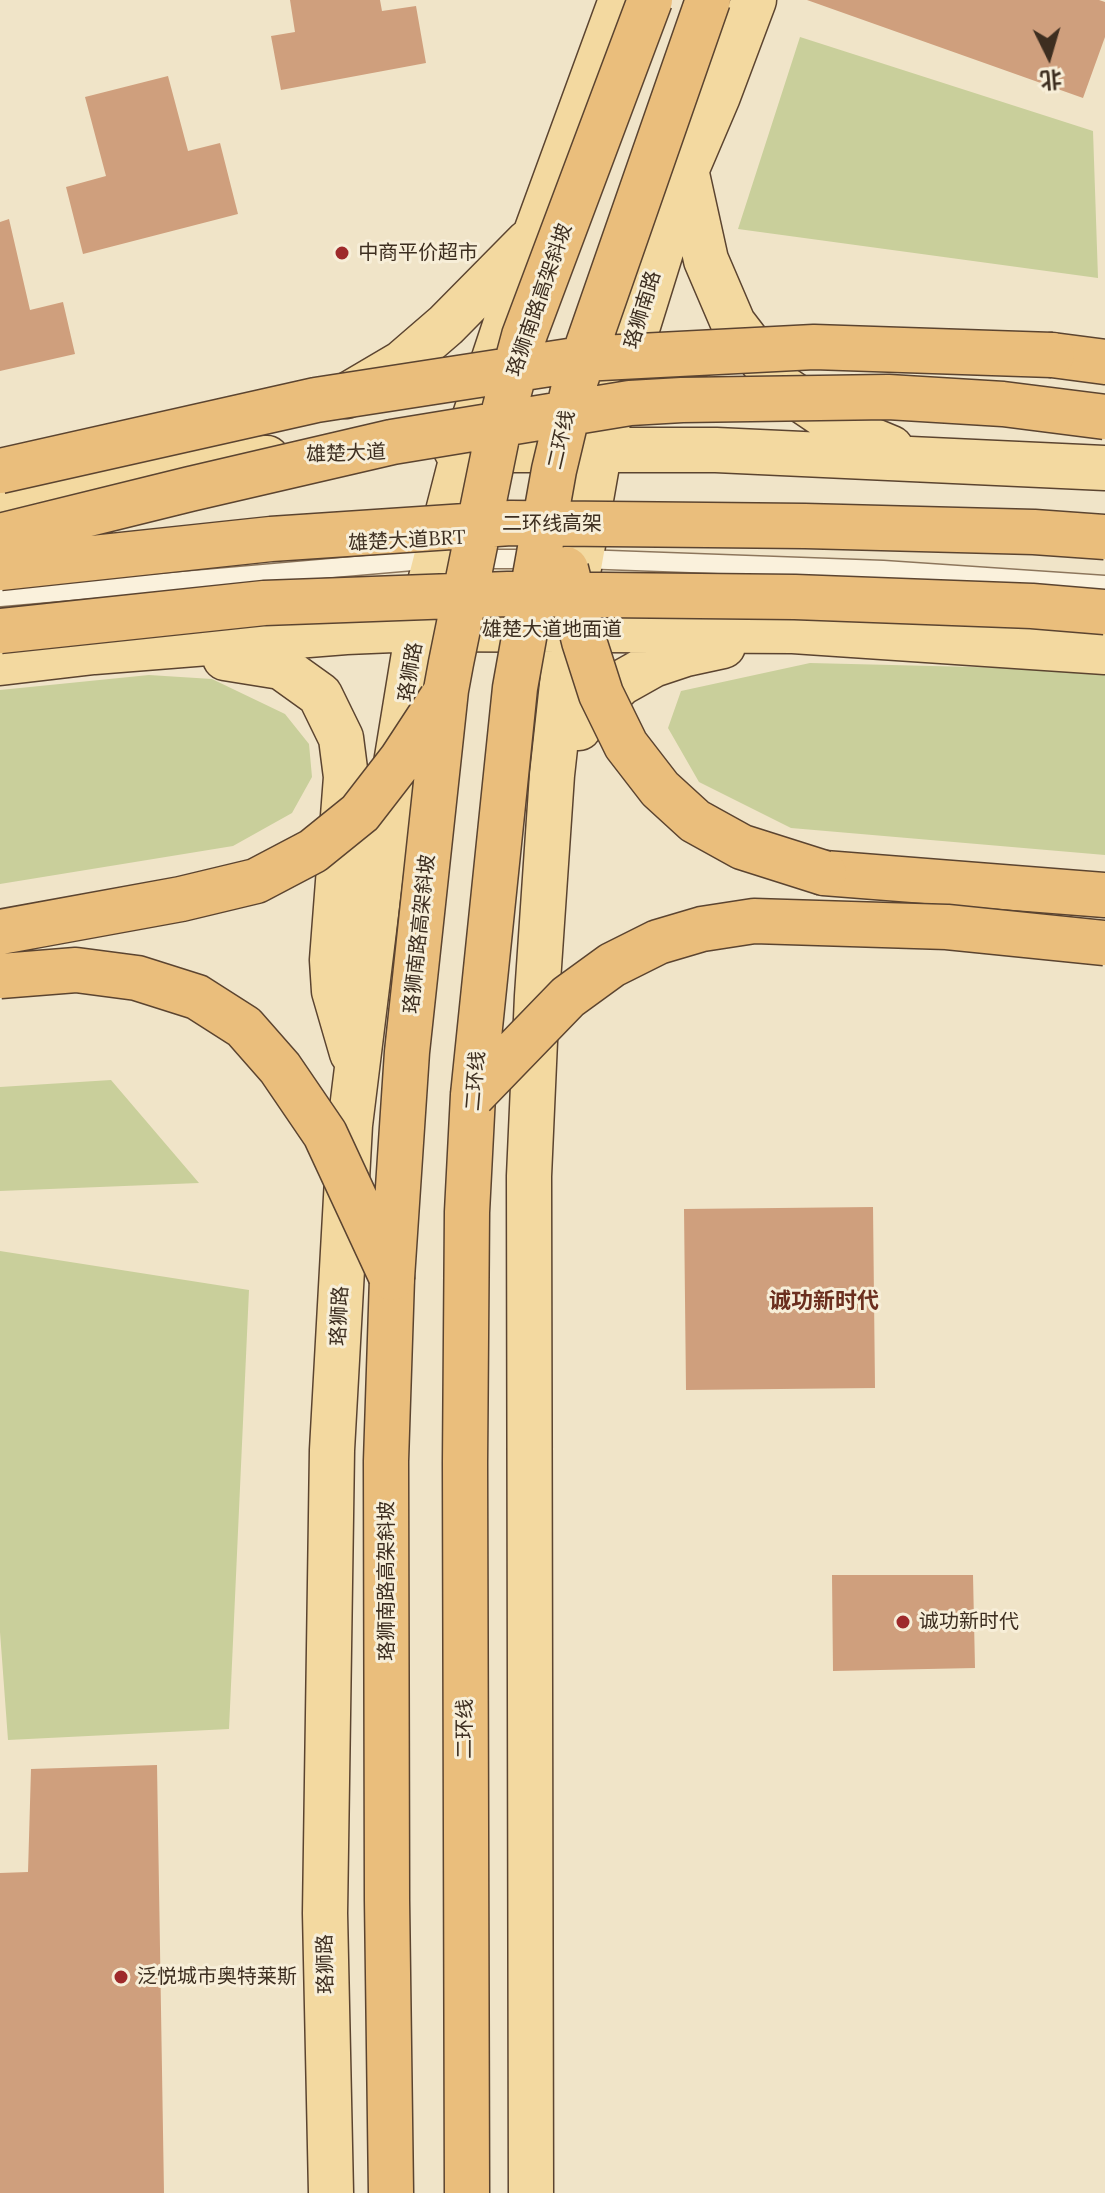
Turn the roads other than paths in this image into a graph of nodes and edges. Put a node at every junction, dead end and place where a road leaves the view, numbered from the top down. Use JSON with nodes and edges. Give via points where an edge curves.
{"nodes":[{"id":1,"x":621,"y":0,"type":"edge"},
{"id":2,"x":650,"y":0,"type":"edge"},
{"id":3,"x":708,"y":0,"type":"edge"},
{"id":4,"x":754,"y":0,"type":"edge"},
{"id":5,"x":686,"y":171,"type":"junction"},
{"id":6,"x":535,"y":235,"type":"junction"},
{"id":7,"x":1105,"y":362,"type":"edge"},
{"id":8,"x":1105,"y":417,"type":"edge"},
{"id":9,"x":600,"y":448,"type":"junction"},
{"id":10,"x":464,"y":449,"type":"junction"},
{"id":11,"x":228,"y":459,"type":"junction"},
{"id":12,"x":915,"y":459,"type":"junction"},
{"id":13,"x":1105,"y":468,"type":"edge"},
{"id":14,"x":554,"y":470,"type":"junction"},
{"id":15,"x":0,"y":471,"type":"edge"},
{"id":16,"x":0,"y":493,"type":"edge"},
{"id":17,"x":0,"y":536,"type":"edge"},
{"id":18,"x":1105,"y":537,"type":"edge"},
{"id":19,"x":435,"y":559,"type":"junction"},
{"id":20,"x":580,"y":559,"type":"junction"},
{"id":21,"x":0,"y":568,"type":"edge"},
{"id":22,"x":1105,"y":585,"type":"edge"},
{"id":23,"x":0,"y":597,"type":"edge"},
{"id":24,"x":1105,"y":612,"type":"edge"},
{"id":25,"x":418,"y":629,"type":"junction"},
{"id":26,"x":568,"y":630,"type":"junction"},
{"id":27,"x":0,"y":631,"type":"edge"},
{"id":28,"x":793,"y":631,"type":"junction"},
{"id":29,"x":94,"y":652,"type":"junction"},
{"id":30,"x":1105,"y":652,"type":"edge"},
{"id":31,"x":0,"y":663,"type":"edge"},
{"id":32,"x":446,"y":690,"type":"junction"},
{"id":33,"x":552,"y":775,"type":"junction"},
{"id":34,"x":1105,"y":895,"type":"edge"},
{"id":35,"x":0,"y":932,"type":"edge"},
{"id":36,"x":1105,"y":943,"type":"edge"},
{"id":37,"x":0,"y":976,"type":"edge"},
{"id":38,"x":357,"y":1071,"type":"junction"},
{"id":39,"x":473,"y":1095,"type":"junction"},
{"id":40,"x":392,"y":1278,"type":"junction"},
{"id":41,"x":331,"y":2193,"type":"edge"},
{"id":42,"x":391,"y":2193,"type":"edge"},
{"id":43,"x":467,"y":2193,"type":"edge"},
{"id":44,"x":531,"y":2193,"type":"edge"}],
"edges":[{"from":1,"to":6,"type":"main road"},
{"from":2,"to":32,"type":"highway","name":"珞狮南路高架斜坡","bridge":true,"via":[[524,336],[497,437]]},
{"from":3,"to":14,"type":"highway","name":"二环线","bridge":true,"via":[[575,382]]},
{"from":4,"to":5,"type":"main road","name":"珞狮南路"},
{"from":5,"to":9,"type":"main road","name":"珞狮南路"},
{"from":5,"to":12,"type":"main road","via":[[706,260],[733,323],[782,387],[843,428]]},
{"from":6,"to":10,"type":"main road"},
{"from":6,"to":11,"type":"main road","via":[[402,363]]},
{"from":7,"to":15,"type":"highway","bridge":true,"via":[[1052,355],[814,347],[582,359],[316,400]]},
{"from":8,"to":17,"type":"highway","bridge":true,"via":[[888,397],[630,403],[392,442]]},
{"from":9,"to":10,"type":"main road"},
{"from":9,"to":12,"type":"main road"},
{"from":9,"to":20,"type":"main road","name":"珞狮南路"},
{"from":10,"to":11,"type":"main road","name":"雄楚大道"},
{"from":10,"to":19,"type":"main road","name":"珞狮路"},
{"from":11,"to":16,"type":"main road"},
{"from":12,"to":13,"type":"main road"},
{"from":14,"to":34,"type":"highway","bridge":true,"via":[[563,554],[601,694],[626,745],[660,789],[695,821],[742,847],[824,873]]},
{"from":14,"to":39,"type":"highway","name":"二环线","bridge":true,"via":[[515,688]]},
{"from":18,"to":21,"type":"highway","name":"二环线高架","bridge":true,"via":[[511,523],[271,539]]},
{"from":19,"to":20,"type":"lane","name":"雄楚大道BRT"},
{"from":19,"to":23,"type":"lane","name":"雄楚大道BRT"},
{"from":19,"to":25,"type":"main road","name":"珞狮路"},
{"from":20,"to":22,"type":"lane","name":"雄楚大道BRT","via":[[883,570]]},
{"from":20,"to":26,"type":"main road","name":"珞狮南路"},
{"from":24,"to":27,"type":"highway","bridge":true,"via":[[795,597],[508,594],[264,603]]},
{"from":25,"to":26,"type":"main road","name":"雄楚大道地面道"},
{"from":25,"to":29,"type":"main road","name":"雄楚大道地面道"},
{"from":25,"to":38,"type":"main road","name":"珞狮路","via":[[390,800]]},
{"from":26,"to":28,"type":"main road","name":"雄楚大道地面道"},
{"from":26,"to":33,"type":"main road"},
{"from":28,"to":30,"type":"main road","name":"雄楚大道地面道"},
{"from":28,"to":33,"type":"main road","via":[[686,654],[621,683],[587,716]]},
{"from":29,"to":31,"type":"main road","name":"雄楚大道地面道"},
{"from":29,"to":38,"type":"main road","via":[[217,657],[281,667],[320,695],[341,738],[346,777],[332,960],[334,991]]},
{"from":32,"to":35,"type":"highway","bridge":true,"via":[[360,813],[313,851],[256,881]]},
{"from":32,"to":40,"type":"highway","name":"珞狮南路高架斜坡","bridge":true,"via":[[407,1052]]},
{"from":33,"to":44,"type":"main road","via":[[529,1176]]},
{"from":36,"to":39,"type":"highway","bridge":true,"via":[[947,927],[754,921],[702,929],[658,942],[612,965],[568,997]]},
{"from":37,"to":40,"type":"highway","bridge":true,"via":[[76,970],[137,978],[197,997],[244,1027],[325,1134]]},
{"from":38,"to":41,"type":"main road","name":"珞狮路","via":[[332,1450],[325,1913]]},
{"from":39,"to":43,"type":"highway","name":"二环线","via":[[467,1259]]},
{"from":40,"to":42,"type":"highway","name":"珞狮南路高架斜坡","via":[[386,1461]]}]}
